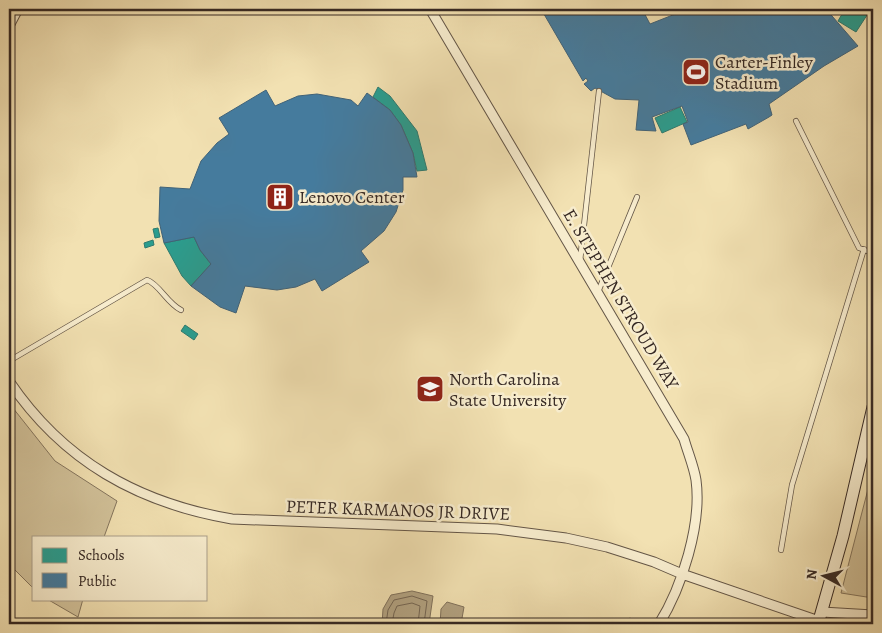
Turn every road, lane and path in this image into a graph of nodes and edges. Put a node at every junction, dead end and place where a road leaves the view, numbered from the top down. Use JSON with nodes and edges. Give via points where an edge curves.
{"nodes":[{"id":1,"x":18,"y":9,"type":"edge"},
{"id":2,"x":430,"y":9,"type":"edge"},
{"id":3,"x":9,"y":26,"type":"edge"},
{"id":4,"x":599,"y":91,"type":"dead end"},
{"id":5,"x":796,"y":121,"type":"dead end"},
{"id":6,"x":637,"y":197,"type":"dead end"},
{"id":7,"x":864,"y":249,"type":"junction"},
{"id":8,"x":873,"y":252,"type":"edge"},
{"id":9,"x":580,"y":262,"type":"junction"},
{"id":10,"x":598,"y":292,"type":"junction"},
{"id":11,"x":181,"y":310,"type":"dead end"},
{"id":12,"x":9,"y":361,"type":"edge"},
{"id":13,"x":9,"y":380,"type":"edge"},
{"id":14,"x":873,"y":407,"type":"edge"},
{"id":15,"x":871,"y":425,"type":"edge"},
{"id":16,"x":781,"y":550,"type":"dead end"},
{"id":17,"x":682,"y":574,"type":"junction"},
{"id":18,"x":873,"y":615,"type":"edge"},
{"id":19,"x":820,"y":619,"type":"edge"},
{"id":20,"x":659,"y":624,"type":"edge"}],
"edges":[{"from":1,"to":3,"type":"street"},
{"from":2,"to":9,"type":"street","name":"E. STEPHEN STROUD WAY"},
{"from":4,"to":9,"type":"lane"},
{"from":5,"to":7,"type":"lane","via":[[859,248]]},
{"from":6,"to":10,"type":"lane"},
{"from":7,"to":8,"type":"lane"},
{"from":7,"to":16,"type":"lane","via":[[792,485]]},
{"from":9,"to":10,"type":"street","name":"E. STEPHEN STROUD WAY"},
{"from":10,"to":17,"type":"street","name":"E. STEPHEN STROUD WAY","via":[[684,439],[696,480],[696,516]]},
{"from":11,"to":12,"type":"lane","via":[[171,305],[147,280]]},
{"from":13,"to":17,"type":"street","name":"PETER KARMANOS JR DRIVE","via":[[46,426],[102,473],[158,500],[192,512],[275,522],[512,530],[607,547]]},
{"from":14,"to":15,"type":"main road"},
{"from":15,"to":19,"type":"main road"},
{"from":17,"to":19,"type":"street","name":"PETER KARMANOS JR DRIVE"},
{"from":17,"to":20,"type":"street","name":"E. STEPHEN STROUD WAY","via":[[669,609]]},
{"from":18,"to":19,"type":"street","name":"PETER KARMANOS JR DRIVE"}]}
